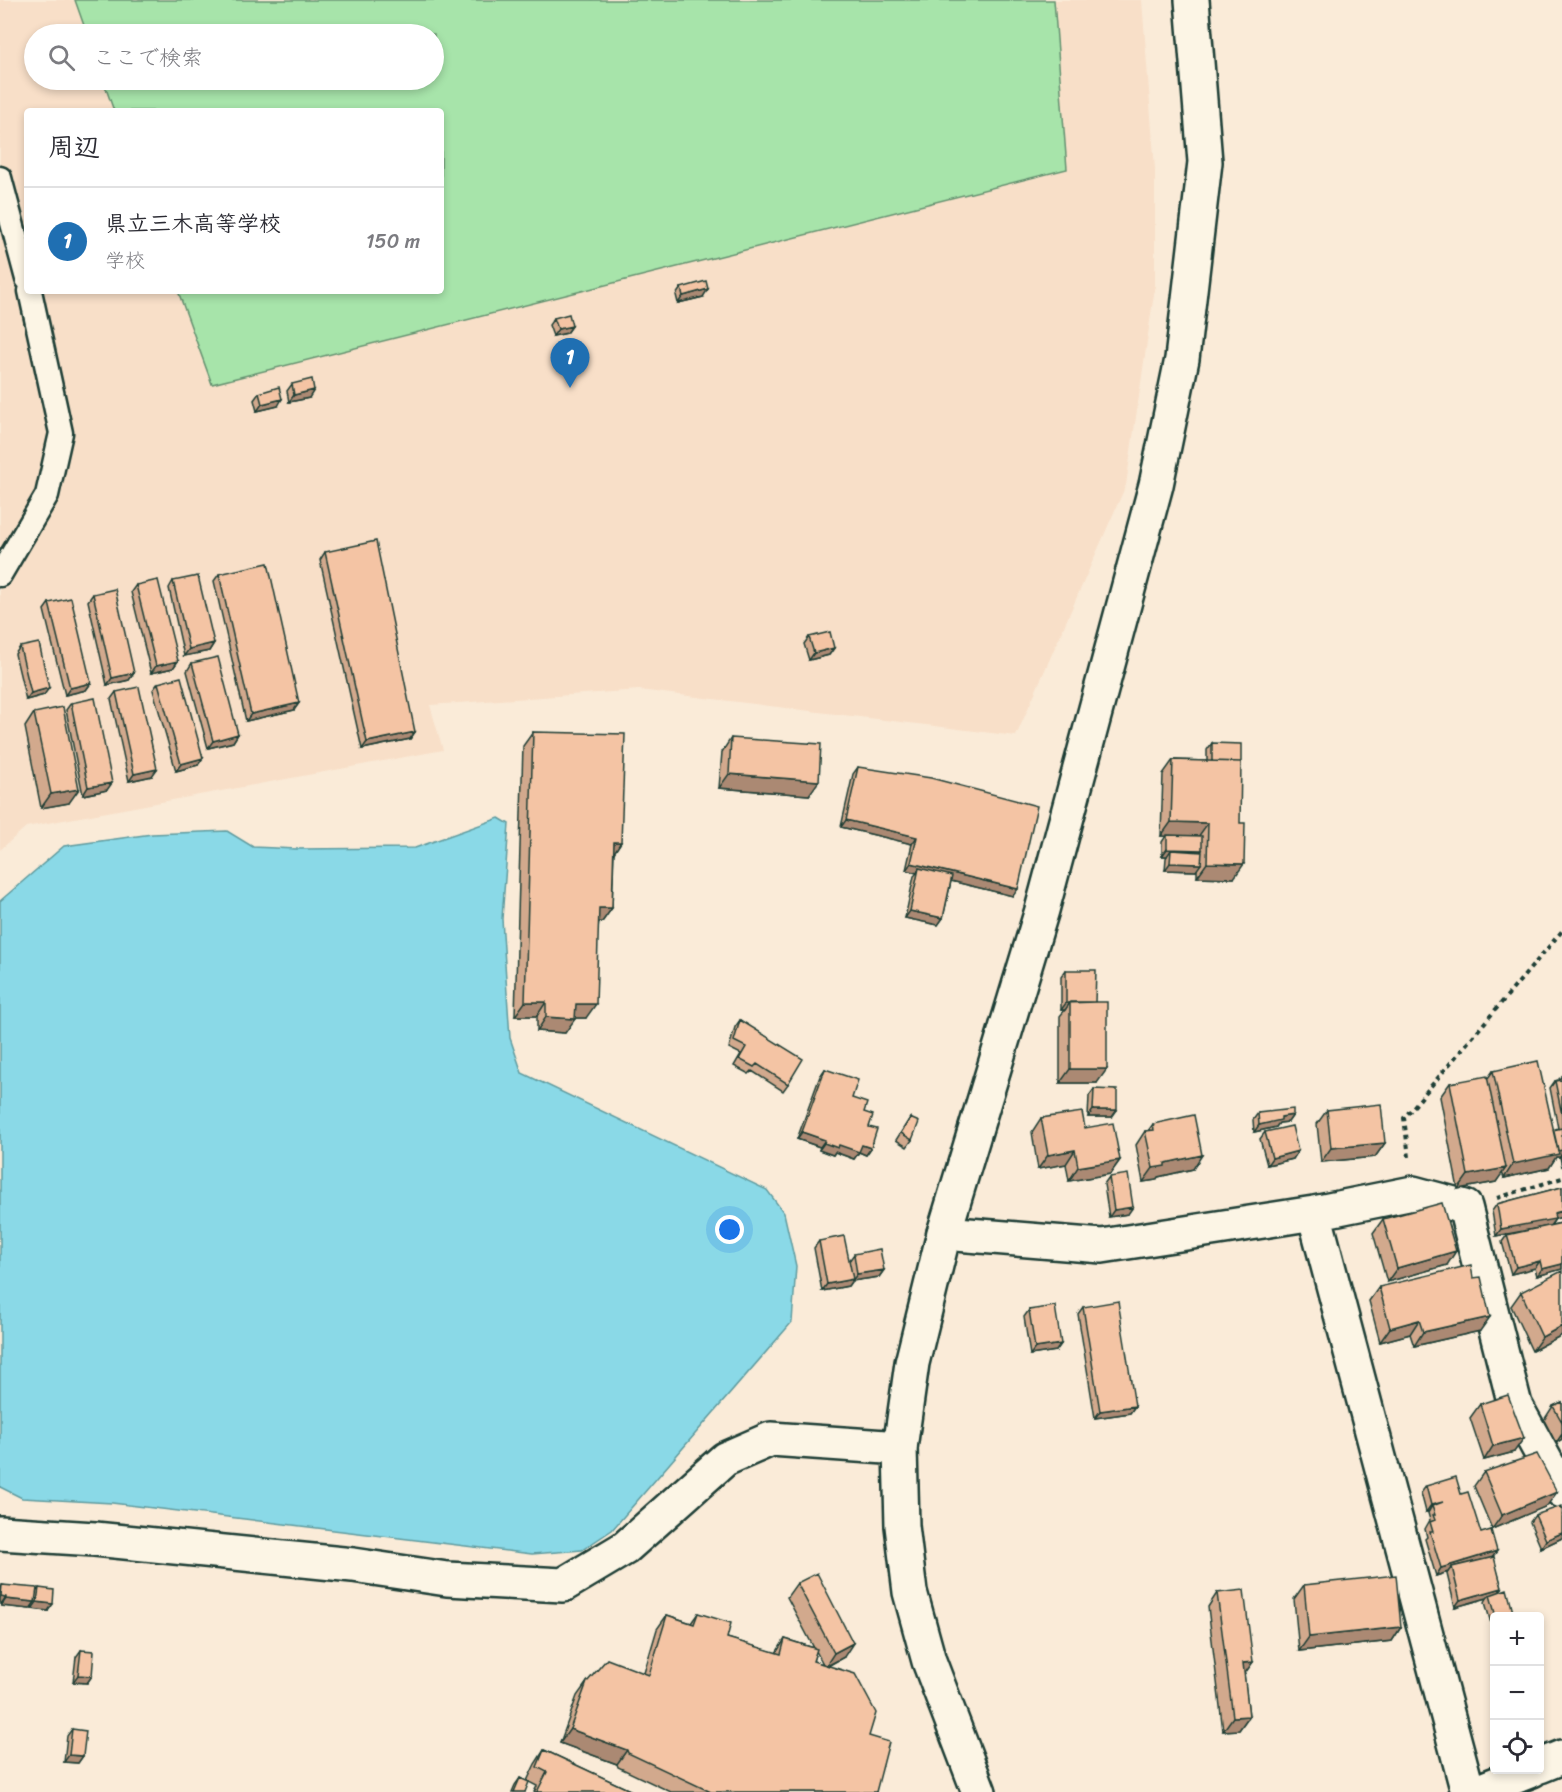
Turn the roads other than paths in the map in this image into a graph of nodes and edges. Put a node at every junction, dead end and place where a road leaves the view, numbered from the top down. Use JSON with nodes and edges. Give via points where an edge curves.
{"nodes":[{"id":1,"x":1192,"y":0,"type":"edge"},
{"id":2,"x":0,"y":178,"type":"edge"},
{"id":3,"x":24,"y":268,"type":"edge"},
{"id":4,"x":31,"y":294,"type":"edge"},
{"id":5,"x":0,"y":575,"type":"edge"},
{"id":6,"x":1314,"y":1213,"type":"junction"},
{"id":7,"x":944,"y":1233,"type":"junction"},
{"id":8,"x":900,"y":1448,"type":"junction"},
{"id":9,"x":1562,"y":1491,"type":"edge"},
{"id":10,"x":0,"y":1533,"type":"edge"},
{"id":11,"x":1562,"y":1757,"type":"edge"},
{"id":12,"x":1544,"y":1764,"type":"edge"},
{"id":13,"x":1522,"y":1774,"type":"edge"},
{"id":14,"x":979,"y":1792,"type":"edge"},
{"id":15,"x":1468,"y":1792,"type":"edge"},
{"id":16,"x":1476,"y":1792,"type":"edge"}],
"edges":[{"from":1,"to":7,"type":"street","via":[[1205,162],[1182,360],[1156,485],[1045,899]]},
{"from":2,"to":3,"type":"lane"},
{"from":4,"to":5,"type":"lane","via":[[61,433],[47,495]]},
{"from":6,"to":7,"type":"street","via":[[1102,1246]]},
{"from":6,"to":9,"type":"street","via":[[1413,1193],[1465,1207],[1515,1405]]},
{"from":6,"to":15,"type":"street"},
{"from":7,"to":8,"type":"street","via":[[912,1363]]},
{"from":8,"to":10,"type":"street","via":[[771,1439],[725,1459],[625,1548],[563,1585],[447,1579],[341,1564]]},
{"from":8,"to":14,"type":"street","via":[[902,1526],[910,1592],[929,1661]]},
{"from":11,"to":12,"type":"street"},
{"from":13,"to":16,"type":"street"}]}
